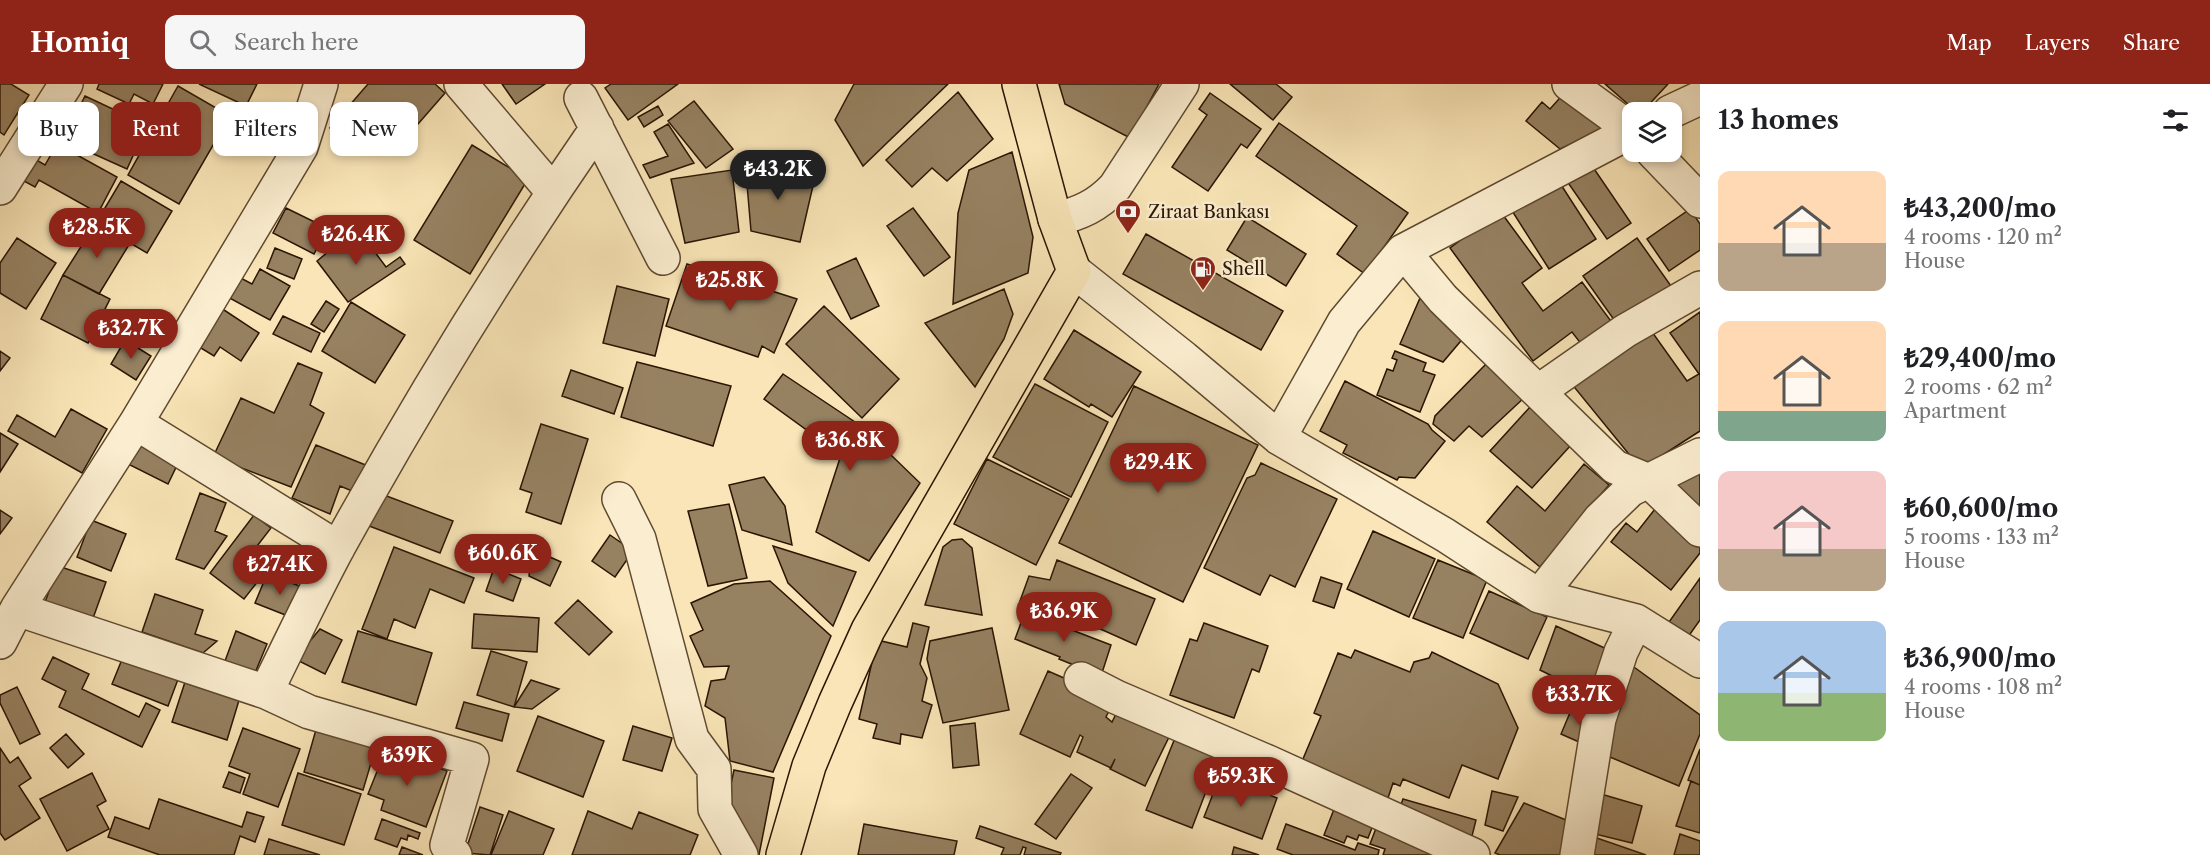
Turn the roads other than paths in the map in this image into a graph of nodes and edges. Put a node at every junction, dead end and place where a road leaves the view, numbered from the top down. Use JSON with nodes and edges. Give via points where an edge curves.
{"nodes":[{"id":1,"x":66,"y":84,"type":"edge"},
{"id":2,"x":321,"y":84,"type":"edge"},
{"id":3,"x":461,"y":84,"type":"edge"},
{"id":4,"x":1019,"y":84,"type":"edge"},
{"id":5,"x":1182,"y":84,"type":"edge"},
{"id":6,"x":1569,"y":84,"type":"edge"},
{"id":7,"x":581,"y":98,"type":"dead end"},
{"id":8,"x":1700,"y":98,"type":"edge"},
{"id":9,"x":1682,"y":106,"type":"edge"},
{"id":10,"x":1622,"y":123,"type":"edge"},
{"id":11,"x":597,"y":128,"type":"junction"},
{"id":12,"x":1622,"y":135,"type":"edge"},
{"id":13,"x":1663,"y":162,"type":"edge"},
{"id":14,"x":0,"y":188,"type":"edge"},
{"id":15,"x":553,"y":192,"type":"junction"},
{"id":16,"x":1700,"y":201,"type":"edge"},
{"id":17,"x":1055,"y":219,"type":"junction"},
{"id":18,"x":1403,"y":251,"type":"junction"},
{"id":19,"x":663,"y":258,"type":"dead end"},
{"id":20,"x":1074,"y":271,"type":"junction"},
{"id":21,"x":1700,"y":288,"type":"edge"},
{"id":22,"x":1539,"y":391,"type":"junction"},
{"id":23,"x":136,"y":423,"type":"junction"},
{"id":24,"x":1279,"y":438,"type":"junction"},
{"id":25,"x":1700,"y":455,"type":"edge"},
{"id":26,"x":1649,"y":481,"type":"junction"},
{"id":27,"x":619,"y":499,"type":"dead end"},
{"id":28,"x":1700,"y":530,"type":"edge"},
{"id":29,"x":339,"y":548,"type":"junction"},
{"id":30,"x":1539,"y":596,"type":"junction"},
{"id":31,"x":17,"y":609,"type":"junction"},
{"id":32,"x":1635,"y":621,"type":"junction"},
{"id":33,"x":0,"y":642,"type":"edge"},
{"id":34,"x":1700,"y":662,"type":"edge"},
{"id":35,"x":1081,"y":679,"type":"dead end"},
{"id":36,"x":266,"y":692,"type":"junction"},
{"id":37,"x":455,"y":855,"type":"edge"},
{"id":38,"x":741,"y":855,"type":"edge"},
{"id":39,"x":783,"y":855,"type":"edge"},
{"id":40,"x":1473,"y":855,"type":"edge"},
{"id":41,"x":1576,"y":855,"type":"edge"}],
"edges":[{"from":1,"to":14,"type":"street"},
{"from":2,"to":23,"type":"street","via":[[301,147]]},
{"from":3,"to":15,"type":"street"},
{"from":4,"to":17,"type":"main road"},
{"from":5,"to":17,"type":"street","via":[[1115,187],[1090,208]]},
{"from":6,"to":10,"type":"street"},
{"from":7,"to":11,"type":"street"},
{"from":8,"to":9,"type":"street"},
{"from":11,"to":15,"type":"street"},
{"from":11,"to":19,"type":"street"},
{"from":12,"to":18,"type":"street"},
{"from":13,"to":16,"type":"street"},
{"from":15,"to":29,"type":"street","via":[[441,368]]},
{"from":17,"to":20,"type":"main road"},
{"from":18,"to":22,"type":"street","via":[[1443,299]]},
{"from":18,"to":24,"type":"street","via":[[1344,322]]},
{"from":20,"to":24,"type":"street"},
{"from":20,"to":39,"type":"main road","via":[[868,630],[809,766]]},
{"from":21,"to":22,"type":"street","via":[[1625,331]]},
{"from":22,"to":26,"type":"street","via":[[1615,467]]},
{"from":23,"to":29,"type":"street"},
{"from":23,"to":31,"type":"street"},
{"from":24,"to":30,"type":"street","via":[[1445,535]]},
{"from":25,"to":26,"type":"street"},
{"from":26,"to":28,"type":"street"},
{"from":26,"to":30,"type":"street","via":[[1629,490],[1600,519]]},
{"from":27,"to":38,"type":"street","via":[[639,539],[692,739],[714,769],[715,809]]},
{"from":29,"to":36,"type":"street"},
{"from":30,"to":32,"type":"street"},
{"from":31,"to":33,"type":"street"},
{"from":31,"to":36,"type":"street"},
{"from":32,"to":34,"type":"street"},
{"from":32,"to":41,"type":"street","via":[[1599,719]]},
{"from":35,"to":40,"type":"street"},
{"from":36,"to":37,"type":"street","via":[[309,712],[472,759],[447,845]]}]}
